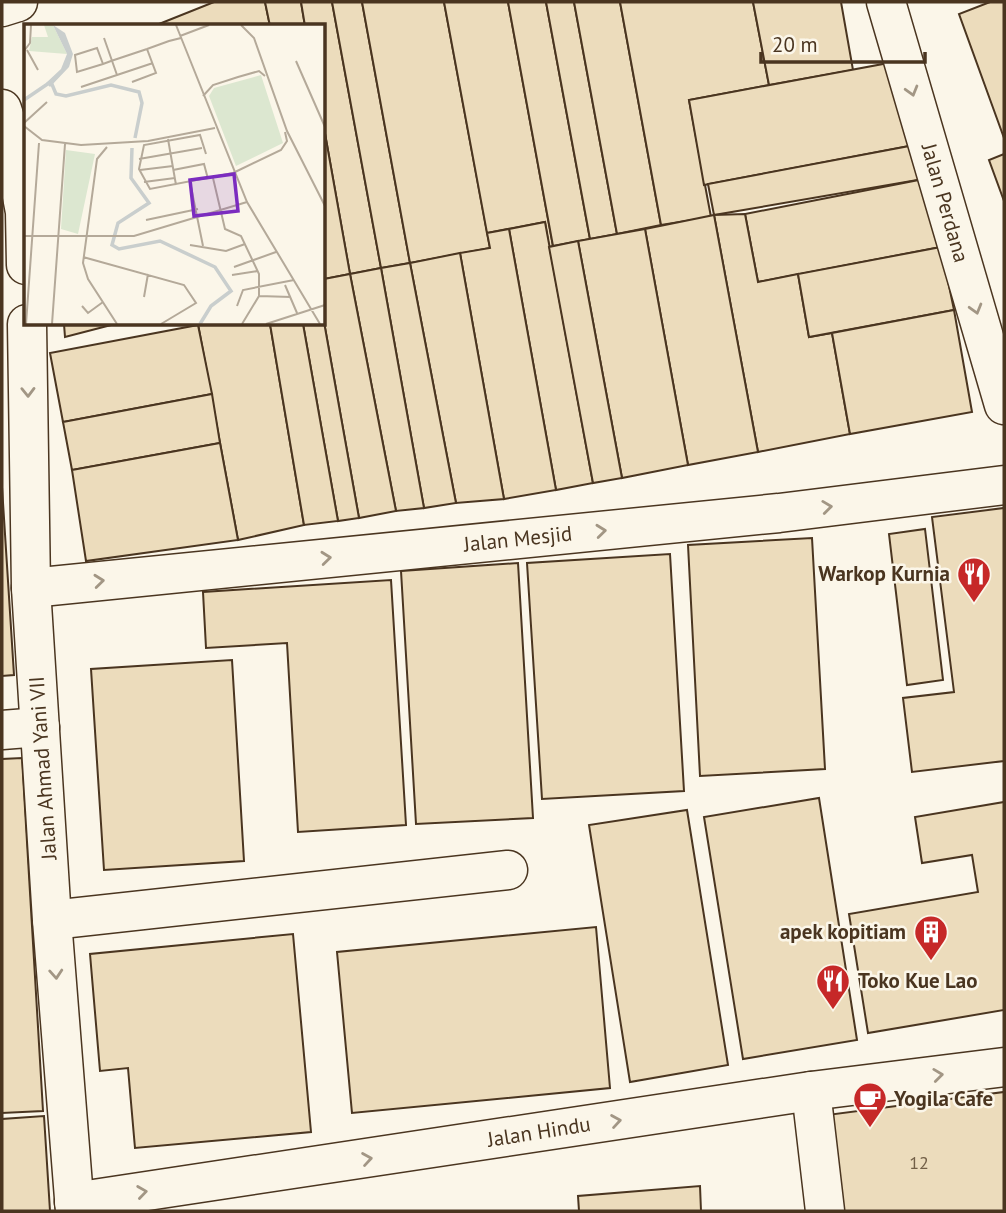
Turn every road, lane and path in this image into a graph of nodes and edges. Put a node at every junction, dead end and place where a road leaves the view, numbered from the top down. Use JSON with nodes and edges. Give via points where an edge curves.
{"nodes":[{"id":1,"x":18,"y":2,"type":"edge"},
{"id":2,"x":886,"y":2,"type":"edge"},
{"id":3,"x":2,"y":7,"type":"edge"},
{"id":4,"x":2,"y":109,"type":"edge"},
{"id":5,"x":24,"y":207,"type":"edge"},
{"id":6,"x":27,"y":326,"type":"edge"},
{"id":7,"x":1004,"y":405,"type":"edge"},
{"id":8,"x":1004,"y":485,"type":"edge"},
{"id":9,"x":32,"y":588,"type":"junction"},
{"id":10,"x":40,"y":727,"type":"junction"},
{"id":11,"x":2,"y":730,"type":"edge"},
{"id":12,"x":508,"y":870,"type":"dead end"},
{"id":13,"x":52,"y":920,"type":"junction"},
{"id":14,"x":1004,"y":1067,"type":"edge"},
{"id":15,"x":811,"y":1091,"type":"junction"},
{"id":16,"x":74,"y":1207,"type":"edge"},
{"id":17,"x":825,"y":1211,"type":"edge"}],
"edges":[{"from":1,"to":3,"type":"street"},
{"from":2,"to":7,"type":"street","name":"Jalan Perdana","one_way":true},
{"from":4,"to":5,"type":"street"},
{"from":6,"to":9,"type":"street","name":"Jalan Ahmad Yani VII","one_way":true},
{"from":9,"to":8,"type":"street","name":"Jalan Mesjid","one_way":true,"via":[[779,513]]},
{"from":9,"to":10,"type":"street","name":"Jalan Ahmad Yani VII"},
{"from":10,"to":11,"type":"street"},
{"from":10,"to":13,"type":"street","name":"Jalan Ahmad Yani VII"},
{"from":12,"to":13,"type":"street"},
{"from":13,"to":16,"type":"street","name":"Jalan Ahmad Yani VII","one_way":true},
{"from":15,"to":14,"type":"street","name":"Jalan Hindu","one_way":true},
{"from":16,"to":15,"type":"street","name":"Jalan Hindu","one_way":true},
{"from":15,"to":17,"type":"street"}]}
